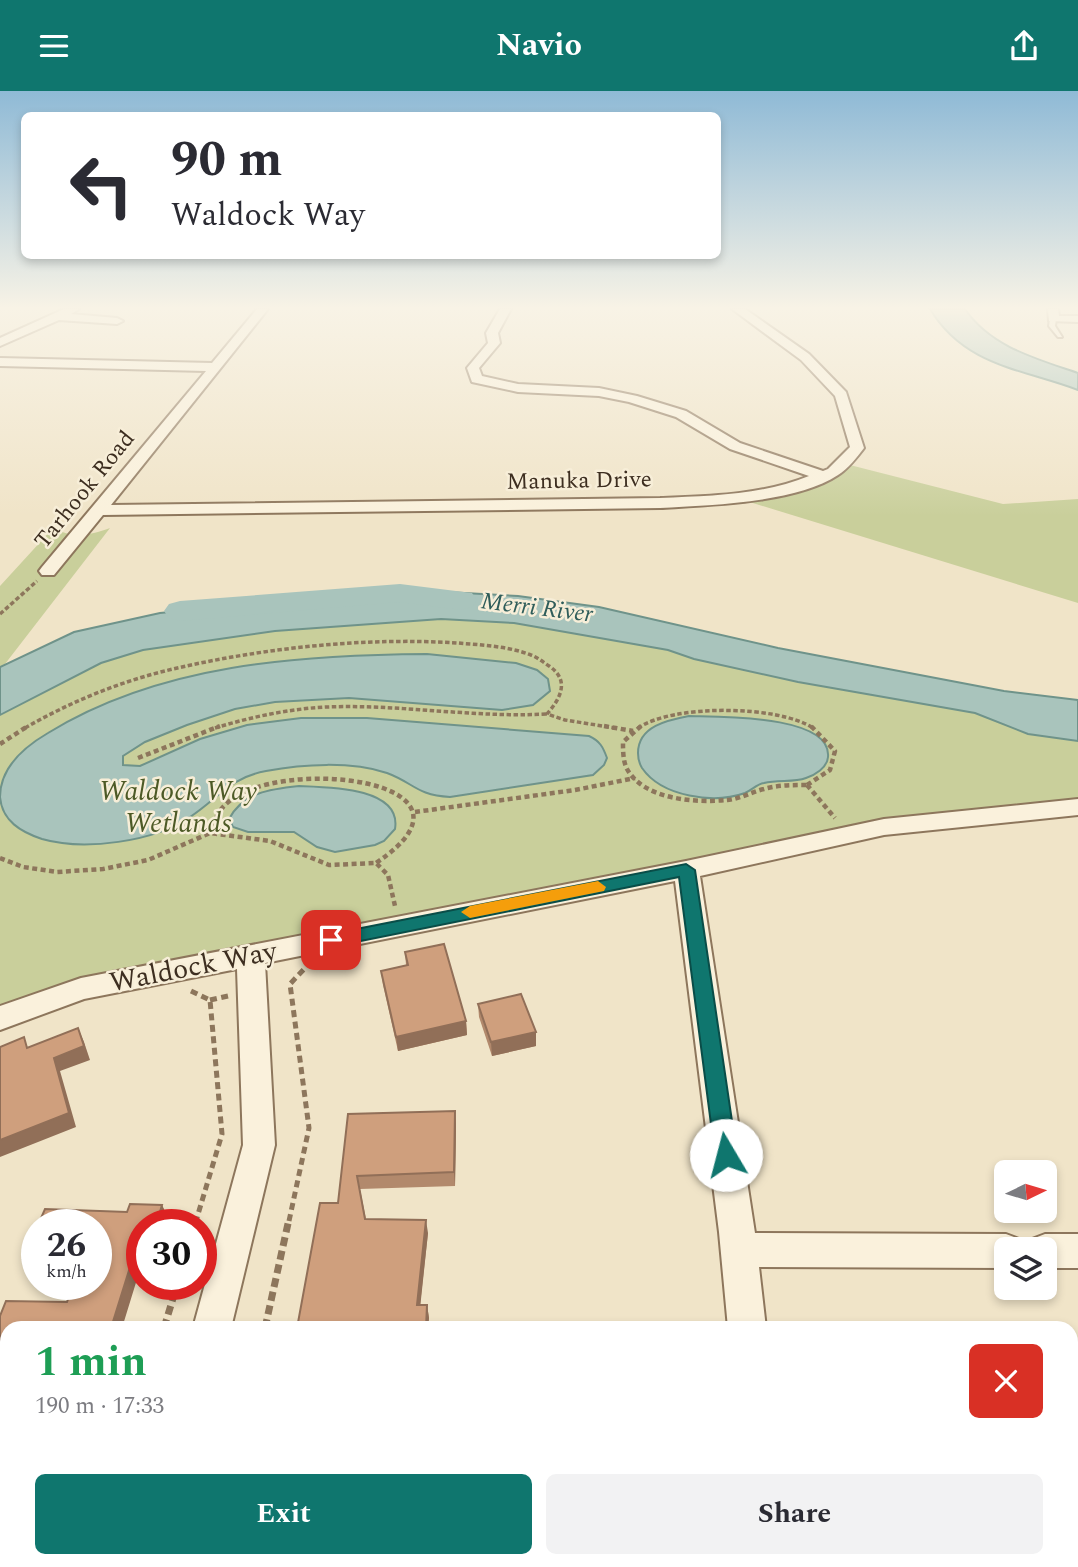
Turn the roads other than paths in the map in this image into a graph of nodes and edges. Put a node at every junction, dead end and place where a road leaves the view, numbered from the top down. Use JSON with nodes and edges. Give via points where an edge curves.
{"nodes":[{"id":1,"x":205,"y":378,"type":"edge"},
{"id":2,"x":476,"y":378,"type":"edge"},
{"id":3,"x":825,"y":378,"type":"edge"},
{"id":4,"x":824,"y":476,"type":"junction"},
{"id":5,"x":98,"y":510,"type":"junction"},
{"id":6,"x":48,"y":571,"type":"road end"},
{"id":7,"x":1078,"y":807,"type":"edge"},
{"id":8,"x":686,"y":870,"type":"junction"},
{"id":9,"x":251,"y":956,"type":"junction"},
{"id":10,"x":0,"y":1018,"type":"edge"},
{"id":11,"x":739,"y":1250,"type":"junction"},
{"id":12,"x":994,"y":1251,"type":"edge"},
{"id":13,"x":1057,"y":1251,"type":"edge"},
{"id":14,"x":1078,"y":1251,"type":"edge"},
{"id":15,"x":214,"y":1321,"type":"edge"},
{"id":16,"x":746,"y":1321,"type":"edge"}],
"edges":[{"from":1,"to":5,"type":"street","name":"Tarhook Road"},
{"from":2,"to":4,"type":"street","via":[[517,389],[563,389],[632,399],[681,414],[735,446]]},
{"from":3,"to":4,"type":"street","name":"Manuka Drive","via":[[841,395],[857,447],[834,472]]},
{"from":4,"to":5,"type":"street","name":"Manuka Drive","via":[[740,499],[687,502]]},
{"from":5,"to":6,"type":"street","name":"Tarhook Road"},
{"from":7,"to":8,"type":"street","name":"Waldock Way","via":[[884,827]]},
{"from":8,"to":9,"type":"street","name":"Waldock Way"},
{"from":8,"to":11,"type":"street"},
{"from":9,"to":10,"type":"street","name":"Waldock Way","via":[[81,989]]},
{"from":9,"to":15,"type":"street","via":[[259,1145]]},
{"from":11,"to":12,"type":"street"},
{"from":11,"to":16,"type":"street"},
{"from":13,"to":14,"type":"street"}]}
